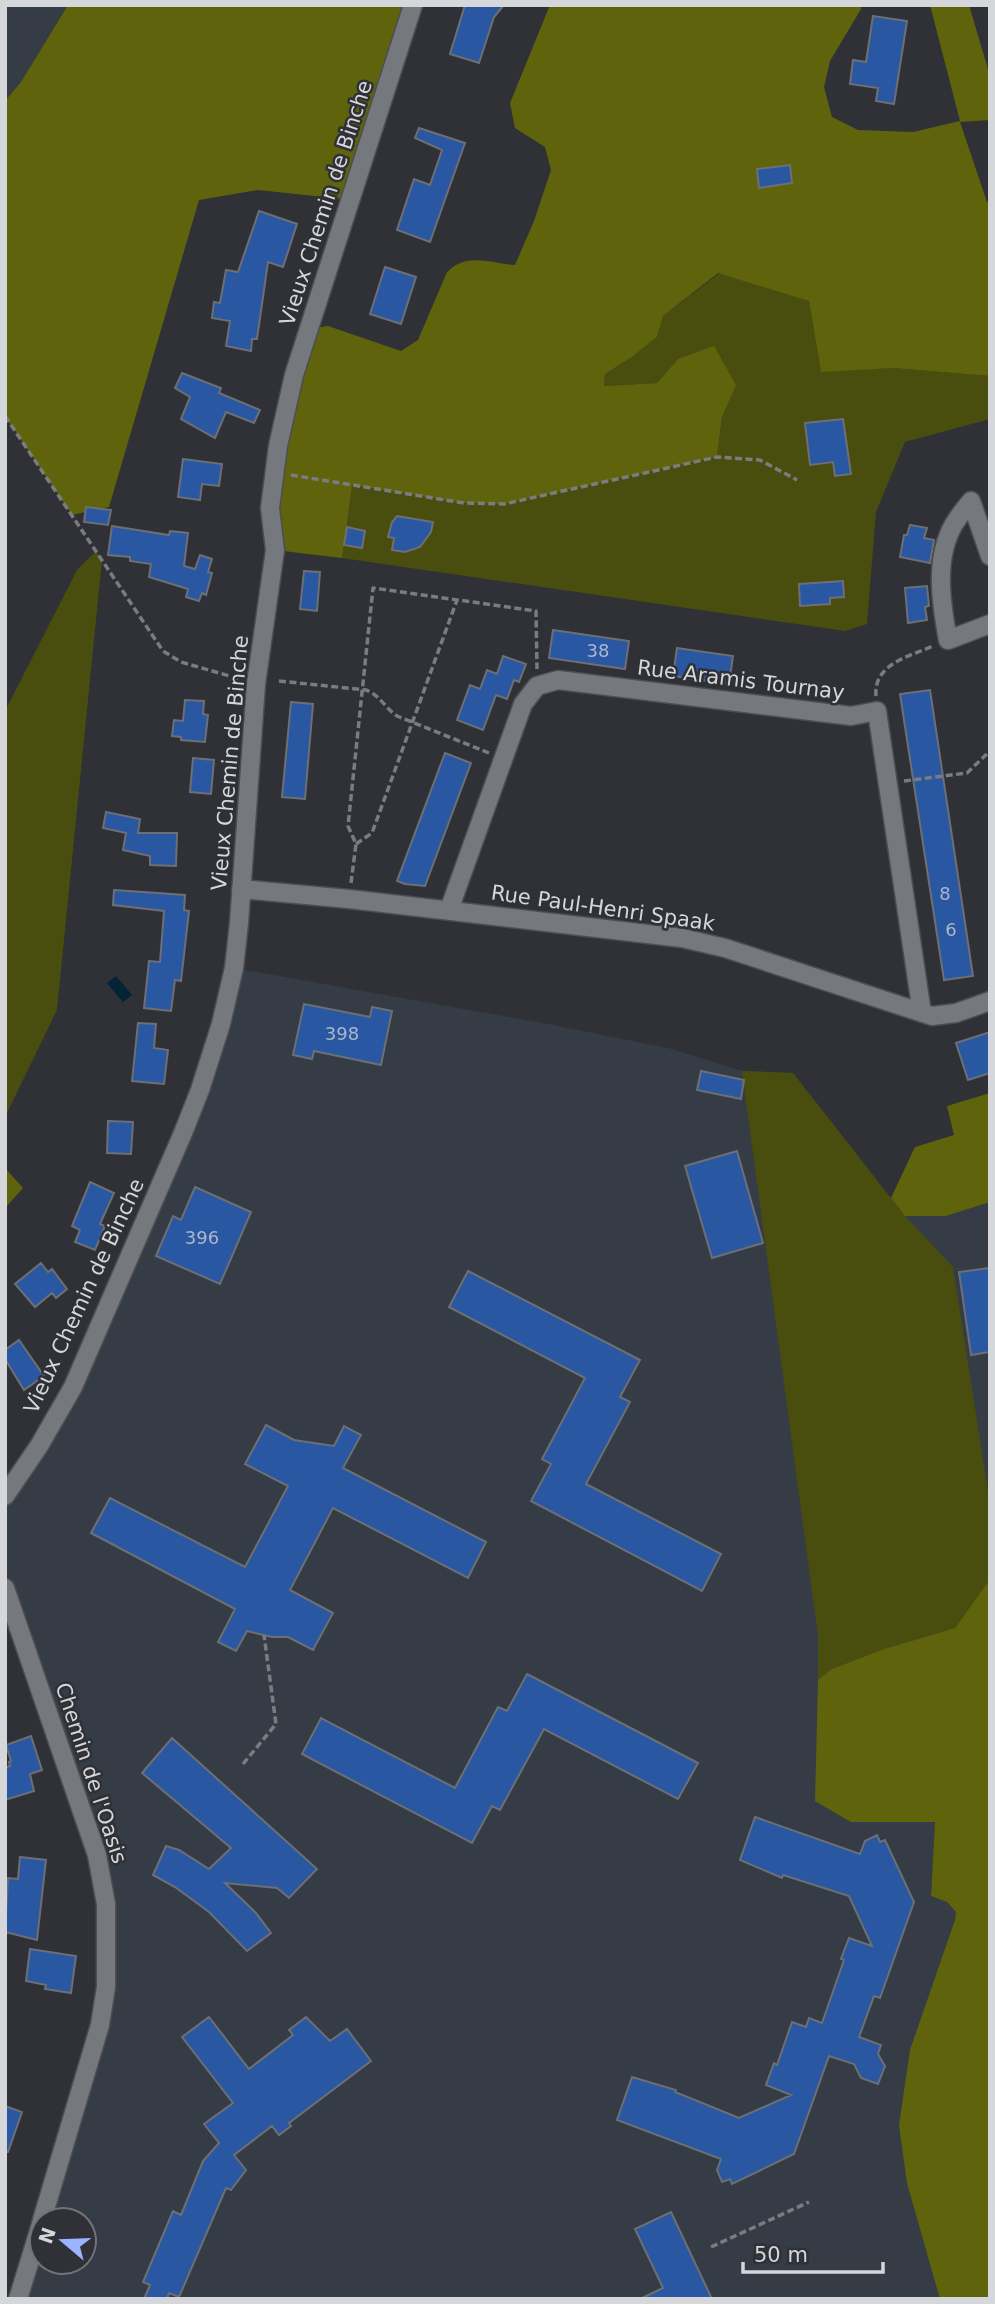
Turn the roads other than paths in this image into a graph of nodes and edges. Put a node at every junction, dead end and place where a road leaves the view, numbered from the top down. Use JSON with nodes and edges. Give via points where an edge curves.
{"nodes":[{"id":1,"x":413,"y":5,"type":"edge"},
{"id":2,"x":990,"y":556,"type":"edge"},
{"id":3,"x":990,"y":624,"type":"edge"},
{"id":4,"x":241,"y":889,"type":"junction"},
{"id":5,"x":449,"y":910,"type":"junction"},
{"id":6,"x":990,"y":1001,"type":"edge"},
{"id":7,"x":922,"y":1013,"type":"junction"},
{"id":8,"x":5,"y":1496,"type":"edge"},
{"id":9,"x":5,"y":1588,"type":"edge"},
{"id":10,"x":46,"y":2206,"type":"edge"},
{"id":11,"x":28,"y":2266,"type":"edge"},
{"id":12,"x":18,"y":2299,"type":"edge"}],
"edges":[{"from":1,"to":4,"type":"street","name":"Vieux Chemin de Binche","via":[[294,375],[270,508],[275,550],[256,684]]},
{"from":2,"to":3,"type":"street","via":[[971,501],[953,525],[945,551],[942,609],[948,640]]},
{"from":4,"to":5,"type":"street","name":"Rue Paul-Henri Spaak"},
{"from":4,"to":8,"type":"street","name":"Vieux Chemin de Binche","via":[[234,968],[200,1090],[73,1387]]},
{"from":5,"to":7,"type":"street","name":"Rue Paul-Henri Spaak","via":[[682,938]]},
{"from":5,"to":7,"type":"street","name":"Rue Aramis Tournay","via":[[523,704],[537,686],[558,680],[851,716],[877,711]]},
{"from":6,"to":7,"type":"street","name":"Rue Paul-Henri Spaak","via":[[956,1013]]},
{"from":9,"to":10,"type":"street","name":"Chemin de l'Oasis","via":[[97,1855],[106,1904],[106,1987],[100,2025]]},
{"from":11,"to":12,"type":"street","name":"Chemin de l'Oasis"}]}
